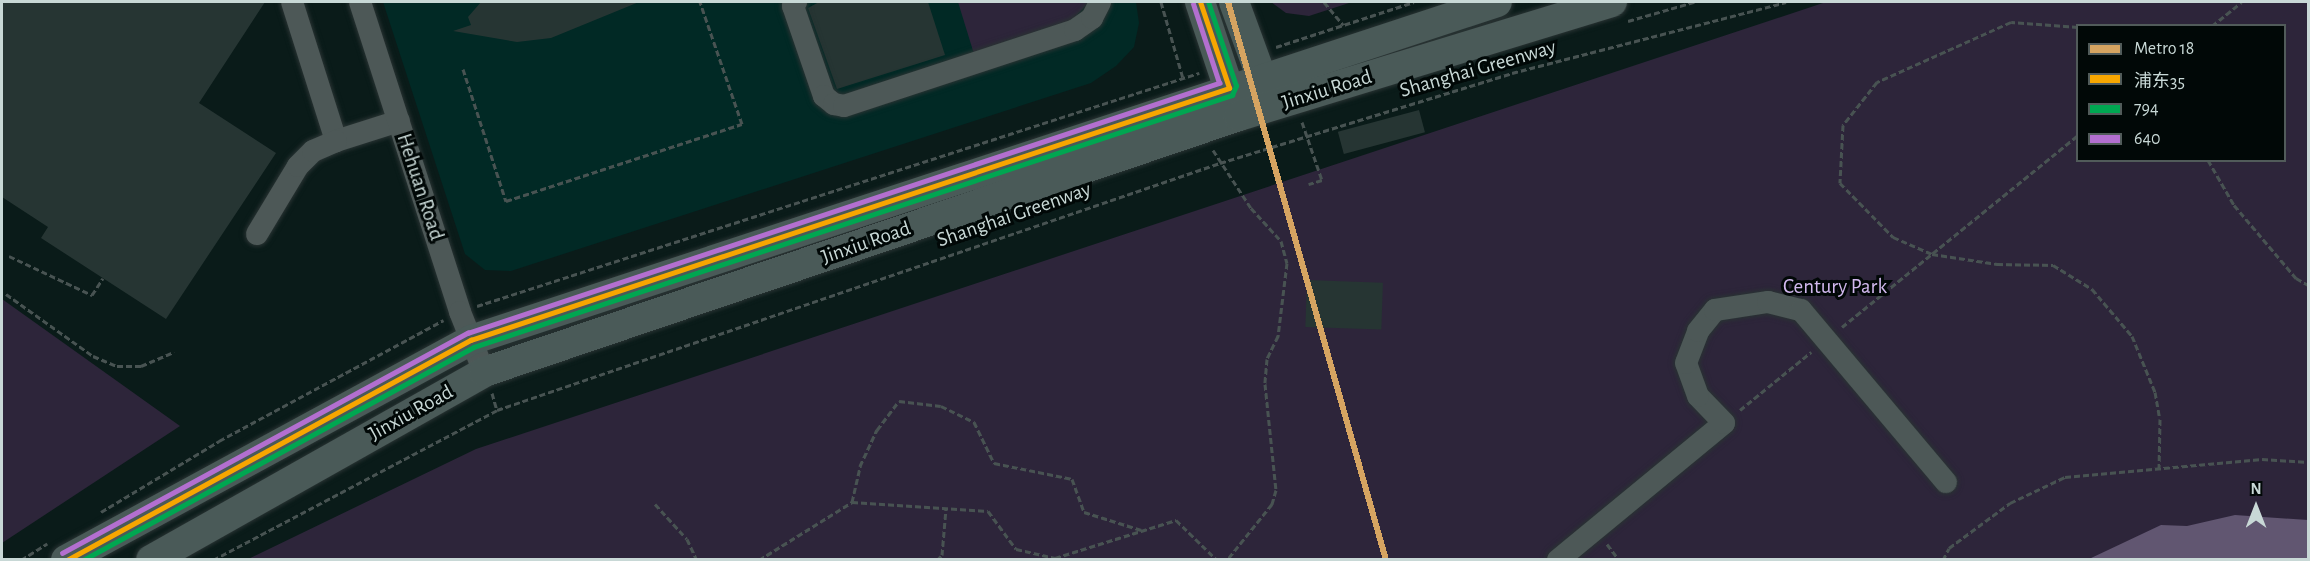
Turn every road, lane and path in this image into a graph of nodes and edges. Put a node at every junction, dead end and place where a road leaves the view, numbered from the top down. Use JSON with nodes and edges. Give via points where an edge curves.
{"nodes":[{"id":1,"x":292,"y":2,"type":"edge"},
{"id":2,"x":360,"y":2,"type":"edge"},
{"id":3,"x":700,"y":2,"type":"edge"},
{"id":4,"x":796,"y":2,"type":"edge"},
{"id":5,"x":1100,"y":2,"type":"edge"},
{"id":6,"x":1161,"y":2,"type":"edge"},
{"id":7,"x":1200,"y":2,"type":"edge"},
{"id":8,"x":1234,"y":2,"type":"edge"},
{"id":9,"x":1324,"y":2,"type":"edge"},
{"id":10,"x":1497,"y":2,"type":"edge"},
{"id":11,"x":1694,"y":2,"type":"edge"},
{"id":12,"x":1786,"y":2,"type":"edge"},
{"id":13,"x":2242,"y":2,"type":"edge"},
{"id":14,"x":1620,"y":11,"type":"edge"},
{"id":15,"x":2214,"y":24,"type":"edge"},
{"id":16,"x":1343,"y":25,"type":"dead end"},
{"id":17,"x":2076,"y":27,"type":"edge"},
{"id":18,"x":463,"y":69,"type":"dead end"},
{"id":19,"x":1263,"y":77,"type":"junction"},
{"id":20,"x":1229,"y":88,"type":"junction"},
{"id":21,"x":1191,"y":100,"type":"junction"},
{"id":22,"x":1272,"y":107,"type":"junction"},
{"id":23,"x":1239,"y":117,"type":"junction"},
{"id":24,"x":1300,"y":117,"type":"dead end"},
{"id":25,"x":399,"y":121,"type":"junction"},
{"id":26,"x":1206,"y":136,"type":"junction"},
{"id":27,"x":1307,"y":136,"type":"junction"},
{"id":28,"x":2076,"y":137,"type":"edge"},
{"id":29,"x":336,"y":141,"type":"junction"},
{"id":30,"x":2209,"y":162,"type":"edge"},
{"id":31,"x":1220,"y":163,"type":"junction"},
{"id":32,"x":1309,"y":184,"type":"dead end"},
{"id":33,"x":257,"y":234,"type":"dead end"},
{"id":34,"x":1932,"y":254,"type":"junction"},
{"id":35,"x":9,"y":256,"type":"dead end"},
{"id":36,"x":103,"y":278,"type":"dead end"},
{"id":37,"x":2308,"y":285,"type":"edge"},
{"id":38,"x":6,"y":294,"type":"dead end"},
{"id":39,"x":471,"y":340,"type":"junction"},
{"id":40,"x":1826,"y":340,"type":"junction"},
{"id":41,"x":174,"y":352,"type":"dead end"},
{"id":42,"x":484,"y":372,"type":"junction"},
{"id":43,"x":1724,"y":423,"type":"junction"},
{"id":44,"x":2308,"y":462,"type":"edge"},
{"id":45,"x":2159,"y":470,"type":"junction"},
{"id":46,"x":1947,"y":482,"type":"dead end"},
{"id":47,"x":852,"y":502,"type":"junction"},
{"id":48,"x":656,"y":504,"type":"dead end"},
{"id":49,"x":946,"y":508,"type":"junction"},
{"id":50,"x":1143,"y":530,"type":"junction"},
{"id":51,"x":66,"y":560,"type":"edge"},
{"id":52,"x":151,"y":560,"type":"edge"},
{"id":53,"x":213,"y":560,"type":"edge"},
{"id":54,"x":697,"y":560,"type":"edge"},
{"id":55,"x":759,"y":560,"type":"edge"},
{"id":56,"x":937,"y":560,"type":"edge"},
{"id":57,"x":1217,"y":560,"type":"edge"},
{"id":58,"x":1227,"y":560,"type":"edge"},
{"id":59,"x":1558,"y":560,"type":"edge"},
{"id":60,"x":1943,"y":560,"type":"edge"}],
"edges":[{"from":1,"to":29,"type":"street"},
{"from":2,"to":25,"type":"street","name":"Hehuan Road"},
{"from":3,"to":18,"type":"path","via":[[742,124],[506,201]]},
{"from":4,"to":5,"type":"street","via":[[794,6],[824,96],[844,106],[1076,30],[1092,18]]},
{"from":6,"to":21,"type":"path"},
{"from":7,"to":20,"type":"main road"},
{"from":8,"to":19,"type":"main road"},
{"from":9,"to":16,"type":"path"},
{"from":10,"to":19,"type":"main road","name":"Jinxiu Road"},
{"from":11,"to":14,"type":"path"},
{"from":12,"to":27,"type":"path","name":"Shanghai Greenway","via":[[1512,73]]},
{"from":13,"to":15,"type":"path"},
{"from":14,"to":22,"type":"main road","name":"Jinxiu Road"},
{"from":17,"to":34,"type":"path","via":[[2011,22],[1940,51],[1877,82],[1843,125],[1840,183],[1893,237]]},
{"from":19,"to":20,"type":"main road","name":"Jinxiu Road"},
{"from":19,"to":22,"type":"main road"},
{"from":20,"to":21,"type":"main road","name":"Jinxiu Road"},
{"from":20,"to":23,"type":"main road"},
{"from":21,"to":39,"type":"main road","name":"Jinxiu Road"},
{"from":22,"to":23,"type":"main road","name":"Jinxiu Road"},
{"from":23,"to":26,"type":"main road","name":"Jinxiu Road"},
{"from":24,"to":27,"type":"path"},
{"from":25,"to":29,"type":"street"},
{"from":25,"to":39,"type":"street","name":"Hehuan Road"},
{"from":26,"to":31,"type":"path"},
{"from":26,"to":42,"type":"main road","name":"Jinxiu Road"},
{"from":27,"to":31,"type":"path","name":"Shanghai Greenway"},
{"from":27,"to":32,"type":"path","via":[[1322,180]]},
{"from":28,"to":34,"type":"path"},
{"from":29,"to":33,"type":"street","via":[[313,151],[298,166]]},
{"from":30,"to":37,"type":"path","via":[[2234,205],[2296,278]]},
{"from":31,"to":53,"type":"path","name":"Shanghai Greenway","via":[[497,410]]},
{"from":31,"to":58,"type":"path","via":[[1251,208],[1281,241],[1287,263],[1282,316],[1267,359],[1265,384],[1276,490],[1272,504]]},
{"from":34,"to":40,"type":"path"},
{"from":34,"to":45,"type":"path","via":[[1997,264],[2053,265],[2092,289],[2132,336],[2155,392],[2160,420]]},
{"from":35,"to":36,"type":"path","via":[[92,295]]},
{"from":38,"to":41,"type":"path","via":[[93,356],[117,366],[141,366]]},
{"from":39,"to":42,"type":"street","name":"Hehuan Road"},
{"from":39,"to":51,"type":"main road","name":"Jinxiu Road"},
{"from":40,"to":43,"type":"path"},
{"from":40,"to":43,"type":"street","via":[[1801,310],[1768,302],[1715,310],[1698,331],[1686,363],[1698,396]]},
{"from":40,"to":46,"type":"street"},
{"from":42,"to":52,"type":"main road","name":"Jinxiu Road"},
{"from":43,"to":59,"type":"street"},
{"from":44,"to":45,"type":"path","via":[[2262,459]]},
{"from":45,"to":60,"type":"path","via":[[2065,477],[2010,503],[1949,548]]},
{"from":47,"to":49,"type":"path"},
{"from":47,"to":50,"type":"path","via":[[860,466],[877,430],[899,401],[941,406],[974,422],[994,464],[1072,479],[1084,512]]},
{"from":47,"to":55,"type":"path"},
{"from":48,"to":54,"type":"path","via":[[687,539]]},
{"from":49,"to":50,"type":"path","via":[[988,511],[1016,549],[1055,558]]},
{"from":49,"to":56,"type":"path","via":[[942,555]]},
{"from":50,"to":57,"type":"path","via":[[1176,520]]}]}
